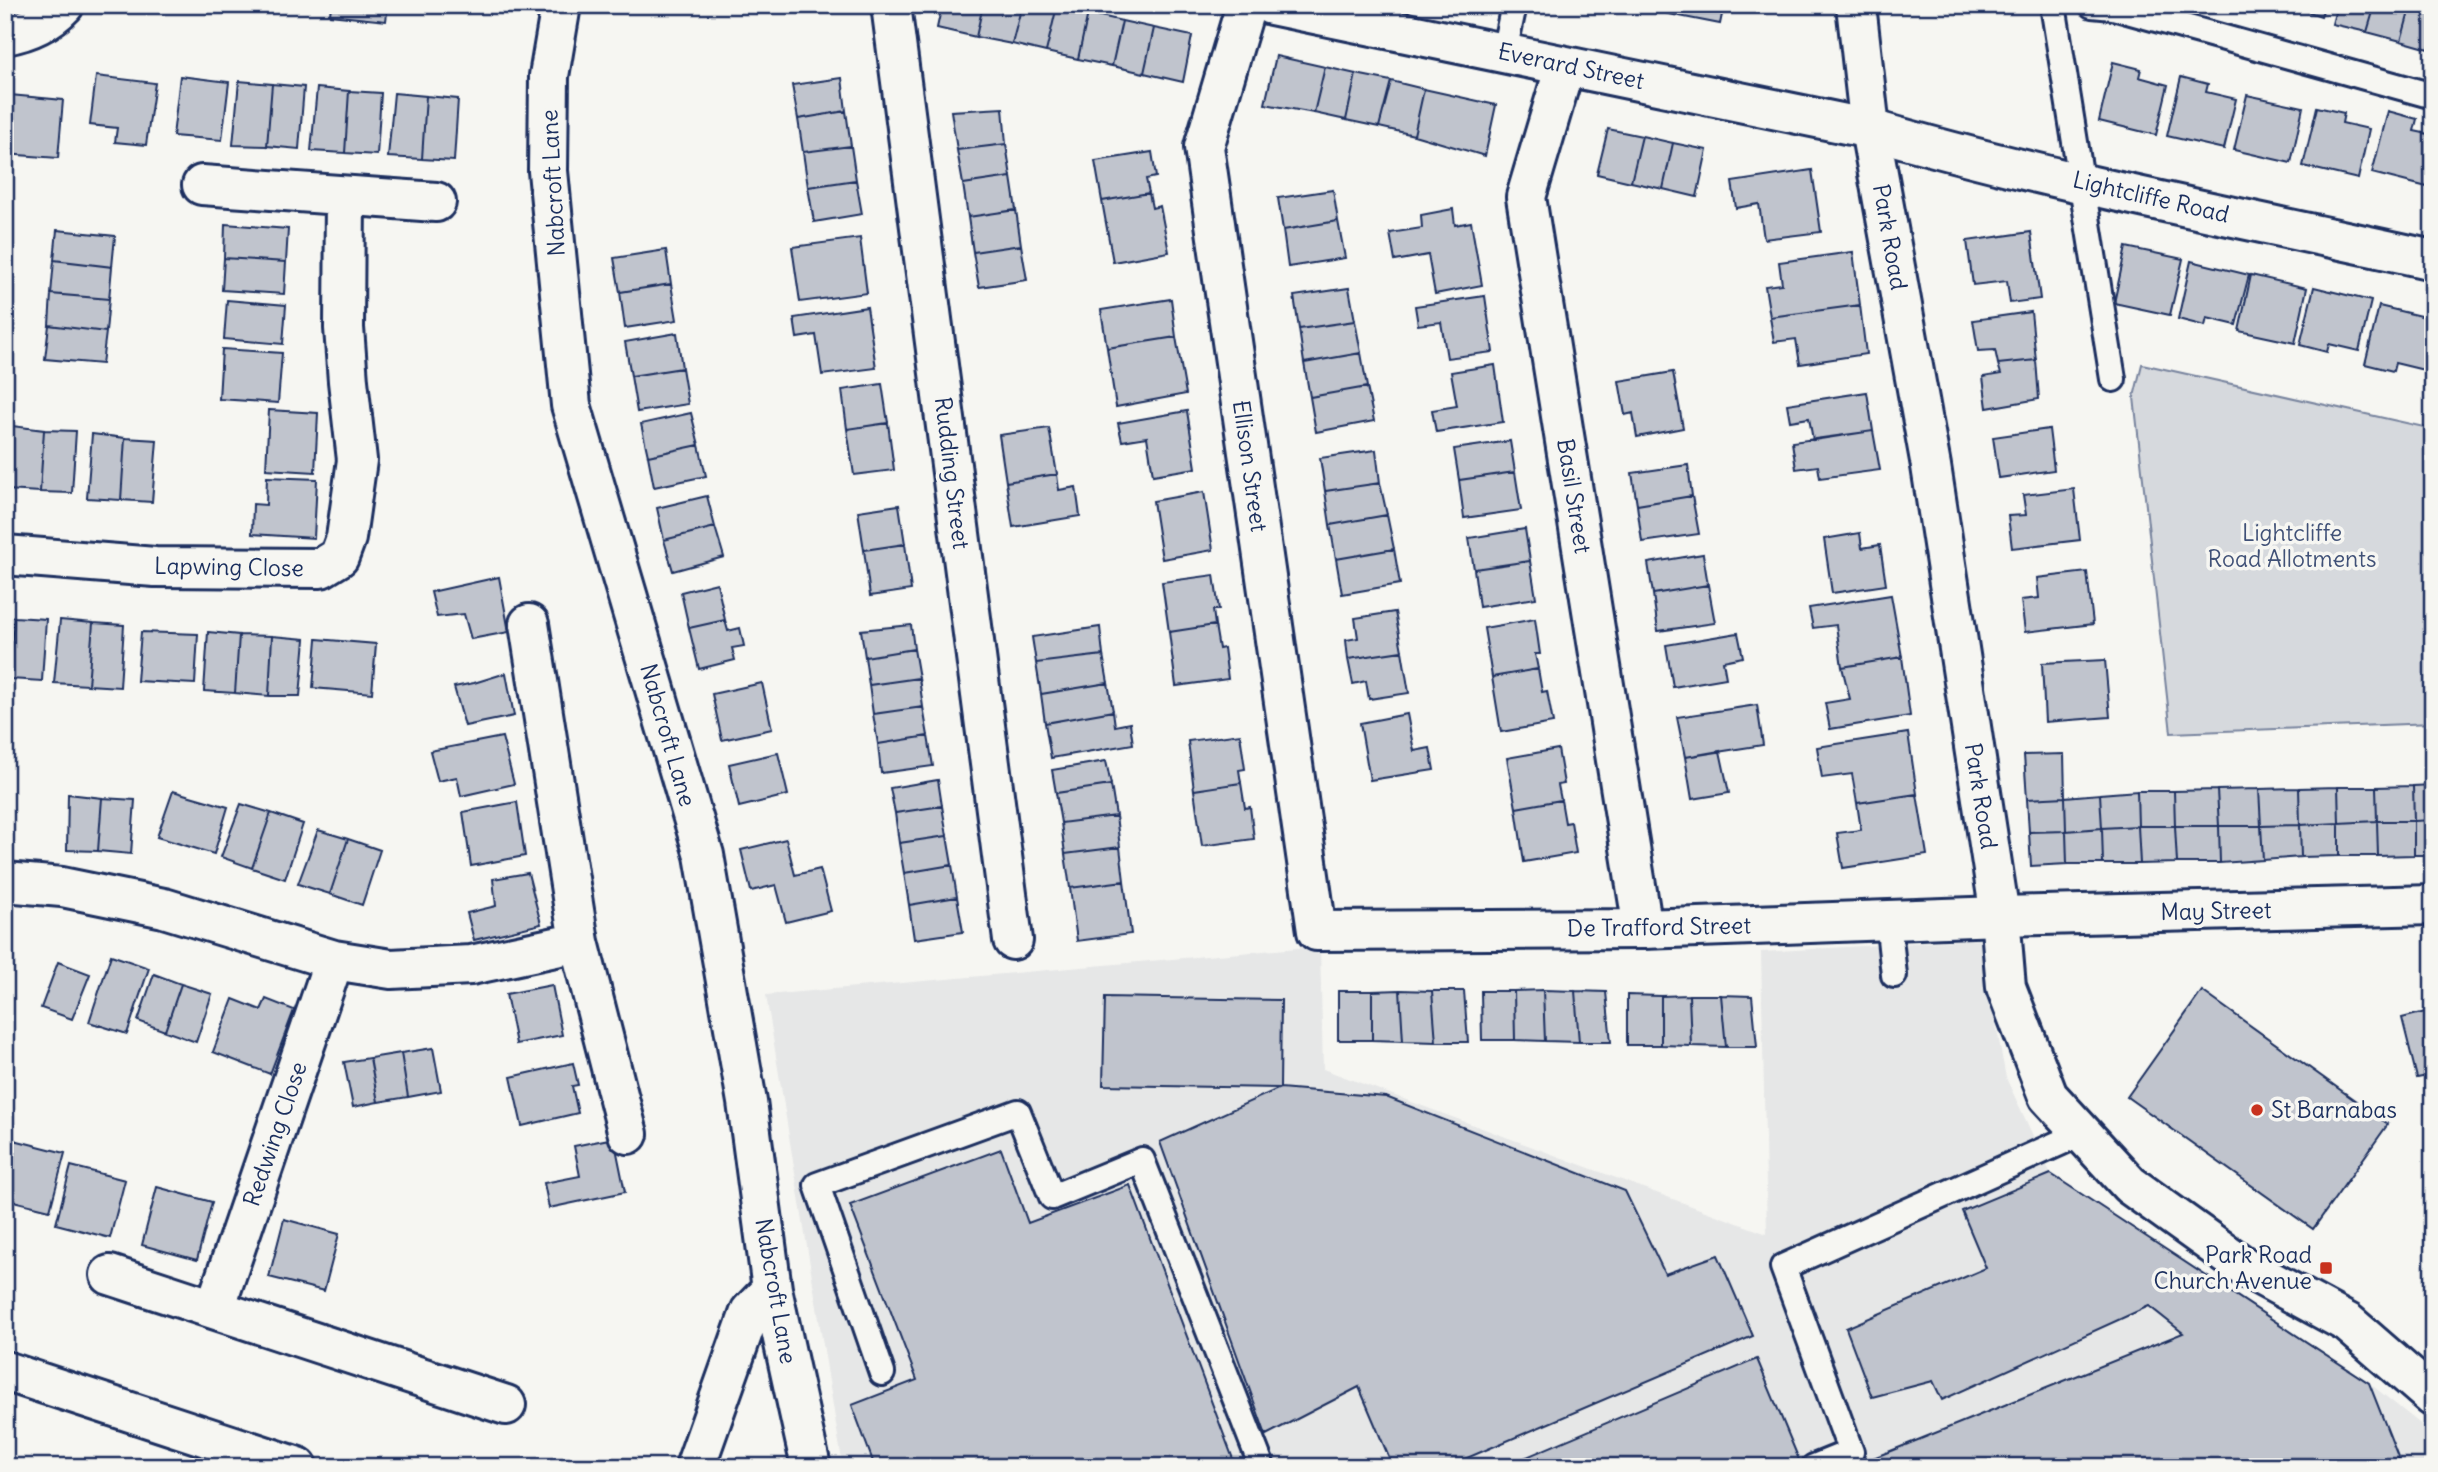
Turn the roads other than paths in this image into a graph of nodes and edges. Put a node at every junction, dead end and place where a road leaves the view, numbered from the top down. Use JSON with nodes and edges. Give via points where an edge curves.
{"nodes":[{"id":1,"x":64,"y":5,"type":"edge"},
{"id":2,"x":561,"y":5,"type":"edge"},
{"id":3,"x":891,"y":5,"type":"edge"},
{"id":4,"x":1247,"y":5,"type":"edge"},
{"id":5,"x":1271,"y":5,"type":"edge"},
{"id":6,"x":1514,"y":5,"type":"edge"},
{"id":7,"x":1856,"y":5,"type":"edge"},
{"id":8,"x":2053,"y":5,"type":"edge"},
{"id":9,"x":2092,"y":5,"type":"edge"},
{"id":10,"x":5,"y":35,"type":"edge"},
{"id":11,"x":1504,"y":51,"type":"junction"},
{"id":12,"x":1565,"y":66,"type":"junction"},
{"id":13,"x":2433,"y":96,"type":"edge"},
{"id":14,"x":1870,"y":129,"type":"junction"},
{"id":15,"x":2081,"y":182,"type":"junction"},
{"id":16,"x":202,"y":185,"type":"dead end"},
{"id":17,"x":345,"y":197,"type":"junction"},
{"id":18,"x":436,"y":202,"type":"dead end"},
{"id":19,"x":2433,"y":260,"type":"edge"},
{"id":20,"x":2113,"y":379,"type":"dead end"},
{"id":21,"x":5,"y":555,"type":"edge"},
{"id":22,"x":529,"y":624,"type":"dead end"},
{"id":23,"x":5,"y":882,"type":"edge"},
{"id":24,"x":2433,"y":905,"type":"edge"},
{"id":25,"x":2000,"y":916,"type":"junction"},
{"id":26,"x":1888,"y":920,"type":"junction"},
{"id":27,"x":1643,"y":929,"type":"junction"},
{"id":28,"x":1317,"y":931,"type":"joint"},
{"id":29,"x":1013,"y":940,"type":"dead end"},
{"id":30,"x":579,"y":942,"type":"junction"},
{"id":31,"x":334,"y":960,"type":"junction"},
{"id":32,"x":1894,"y":975,"type":"dead end"},
{"id":33,"x":2082,"y":1133,"type":"junction"},
{"id":34,"x":628,"y":1134,"type":"dead end"},
{"id":35,"x":110,"y":1275,"type":"dead end"},
{"id":36,"x":772,"y":1289,"type":"junction"},
{"id":37,"x":215,"y":1308,"type":"junction"},
{"id":38,"x":5,"y":1371,"type":"edge"},
{"id":39,"x":882,"y":1373,"type":"dead end"},
{"id":40,"x":2433,"y":1397,"type":"edge"},
{"id":41,"x":506,"y":1405,"type":"dead end"},
{"id":42,"x":298,"y":1467,"type":"edge"},
{"id":43,"x":695,"y":1467,"type":"edge"},
{"id":44,"x":811,"y":1467,"type":"edge"},
{"id":45,"x":1262,"y":1467,"type":"edge"},
{"id":46,"x":1814,"y":1467,"type":"edge"}],
"edges":[{"from":1,"to":10,"type":"street","via":[[24,32]]},
{"from":2,"to":36,"type":"street","name":"Nabcroft Lane","via":[[549,76],[548,171],[571,405],[704,855],[747,1102]]},
{"from":3,"to":29,"type":"street","name":"Rudding Street"},
{"from":4,"to":28,"type":"street","name":"Ellison Street","via":[[1204,147]]},
{"from":5,"to":11,"type":"street","name":"Everard Street"},
{"from":6,"to":11,"type":"lane"},
{"from":7,"to":14,"type":"street","name":"Park Road"},
{"from":8,"to":15,"type":"lane"},
{"from":9,"to":13,"type":"lane","via":[[2113,6]]},
{"from":11,"to":12,"type":"street","name":"Everard Street"},
{"from":12,"to":14,"type":"street","name":"Everard Street"},
{"from":12,"to":27,"type":"street","name":"Basil Street","via":[[1526,197]]},
{"from":14,"to":15,"type":"street","name":"Lightcliffe Road"},
{"from":14,"to":25,"type":"street","name":"Park Road","via":[[1931,466]]},
{"from":15,"to":19,"type":"street","name":"Lightcliffe Road"},
{"from":15,"to":20,"type":"lane"},
{"from":16,"to":17,"type":"street"},
{"from":17,"to":18,"type":"street"},
{"from":17,"to":21,"type":"street","name":"Lapwing Close","via":[[344,328],[357,460],[339,557],[321,568],[155,567]]},
{"from":22,"to":30,"type":"street"},
{"from":23,"to":31,"type":"street","via":[[62,887],[164,908]]},
{"from":24,"to":25,"type":"street","name":"May Street"},
{"from":25,"to":26,"type":"street","name":"De Trafford Street"},
{"from":25,"to":33,"type":"street","name":"Park Road","via":[[2006,987],[2048,1096]]},
{"from":26,"to":27,"type":"street","name":"De Trafford Street"},
{"from":26,"to":32,"type":"lane"},
{"from":27,"to":28,"type":"street","name":"De Trafford Street"},
{"from":30,"to":31,"type":"street","via":[[471,965],[391,969]]},
{"from":30,"to":34,"type":"street"},
{"from":31,"to":37,"type":"street","name":"Redwing Close"},
{"from":33,"to":40,"type":"street","name":"Park Road","via":[[2130,1185],[2243,1266],[2348,1323]]},
{"from":33,"to":46,"type":"lane","via":[[1783,1267],[1851,1452]]},
{"from":35,"to":37,"type":"street"},
{"from":36,"to":43,"type":"street","via":[[750,1312]]},
{"from":36,"to":44,"type":"street","name":"Nabcroft Lane"},
{"from":37,"to":41,"type":"street"},
{"from":38,"to":42,"type":"street"},
{"from":39,"to":45,"type":"lane","via":[[817,1185],[1018,1112],[1052,1197],[1142,1160]]}]}
